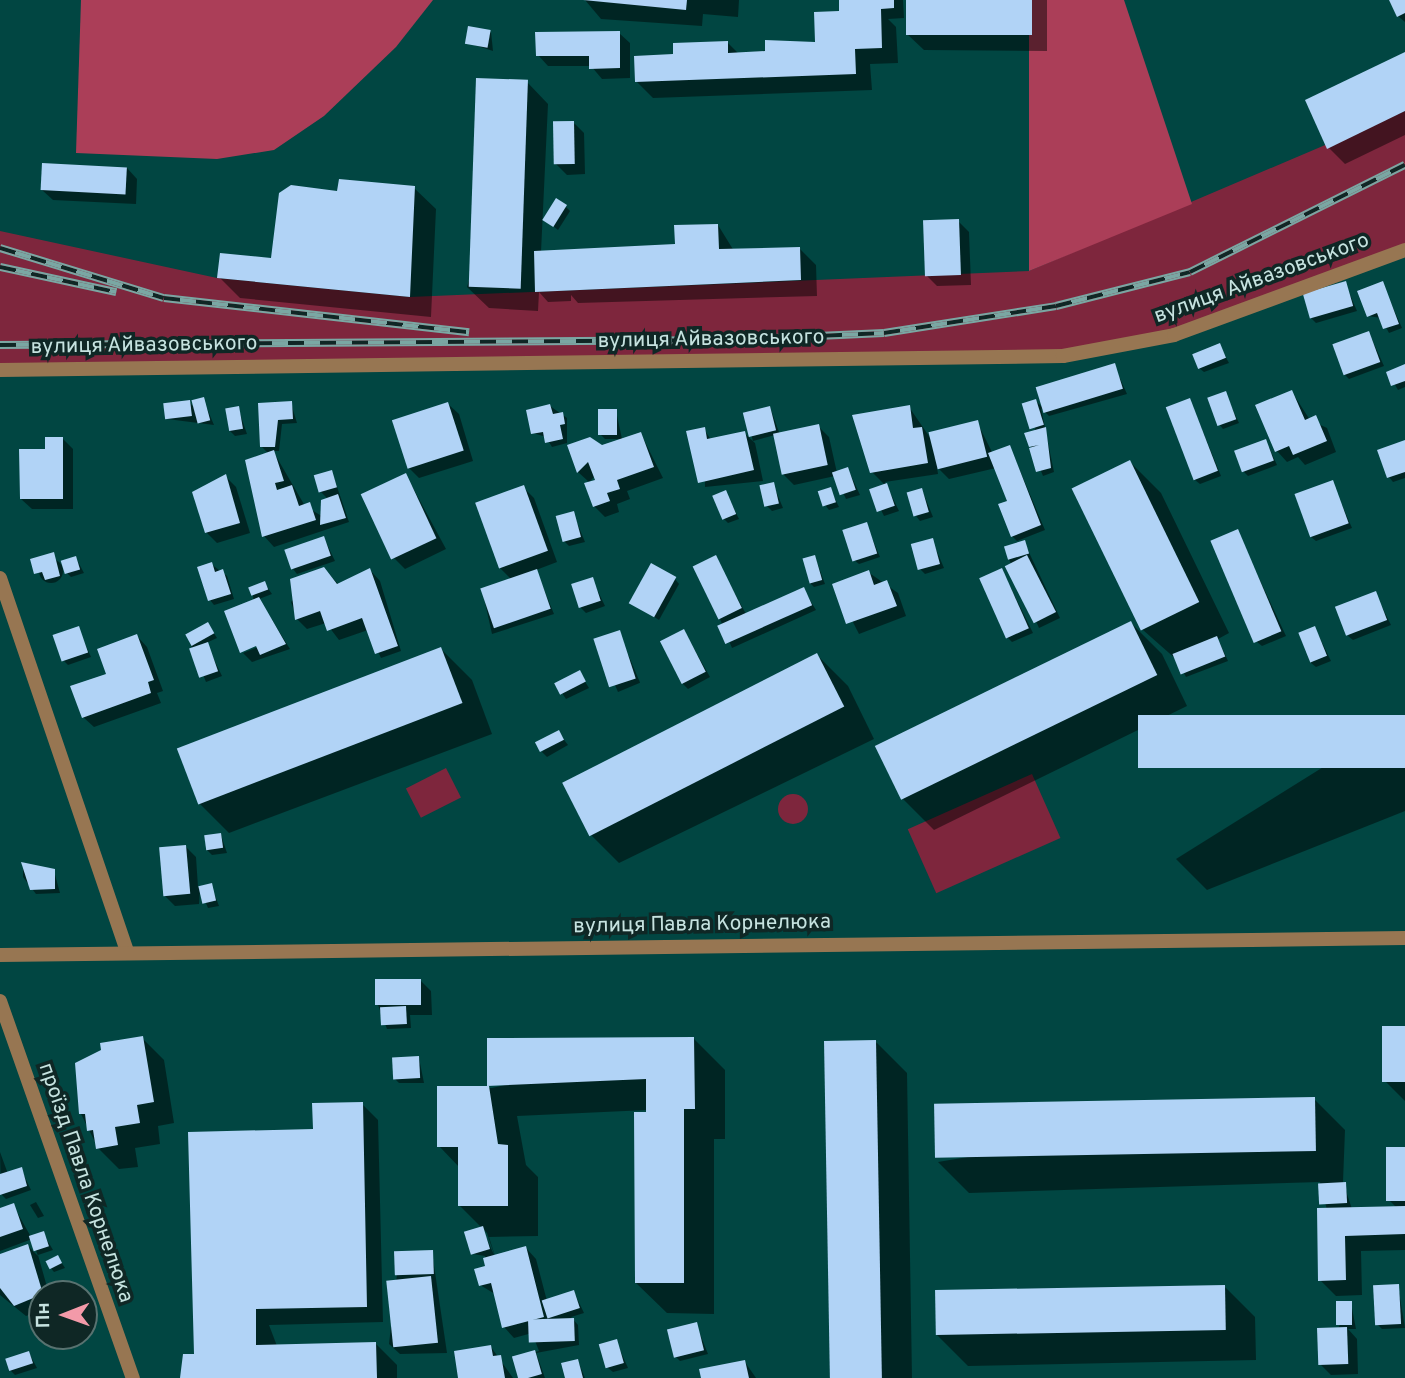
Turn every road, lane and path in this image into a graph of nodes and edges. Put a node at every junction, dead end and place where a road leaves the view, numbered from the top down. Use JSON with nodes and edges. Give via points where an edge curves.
{"nodes":[{"id":1,"x":1405,"y":250,"type":"edge"},
{"id":2,"x":0,"y":370,"type":"edge"},
{"id":3,"x":0,"y":578,"type":"edge"},
{"id":4,"x":1405,"y":937,"type":"edge"},
{"id":5,"x":127,"y":952,"type":"junction"},
{"id":6,"x":0,"y":955,"type":"edge"},
{"id":7,"x":0,"y":1001,"type":"edge"},
{"id":8,"x":132,"y":1378,"type":"edge"}],
"edges":[{"from":1,"to":2,"type":"street","name":"вулиця Айвазовського","via":[[1174,335],[1063,356]]},
{"from":3,"to":5,"type":"street"},
{"from":4,"to":5,"type":"street","name":"вулиця Павла Корнелюка"},
{"from":5,"to":6,"type":"street","name":"вулиця Павла Корнелюка"},
{"from":7,"to":8,"type":"street","name":"проїзд Павла Корнелюка"}]}
